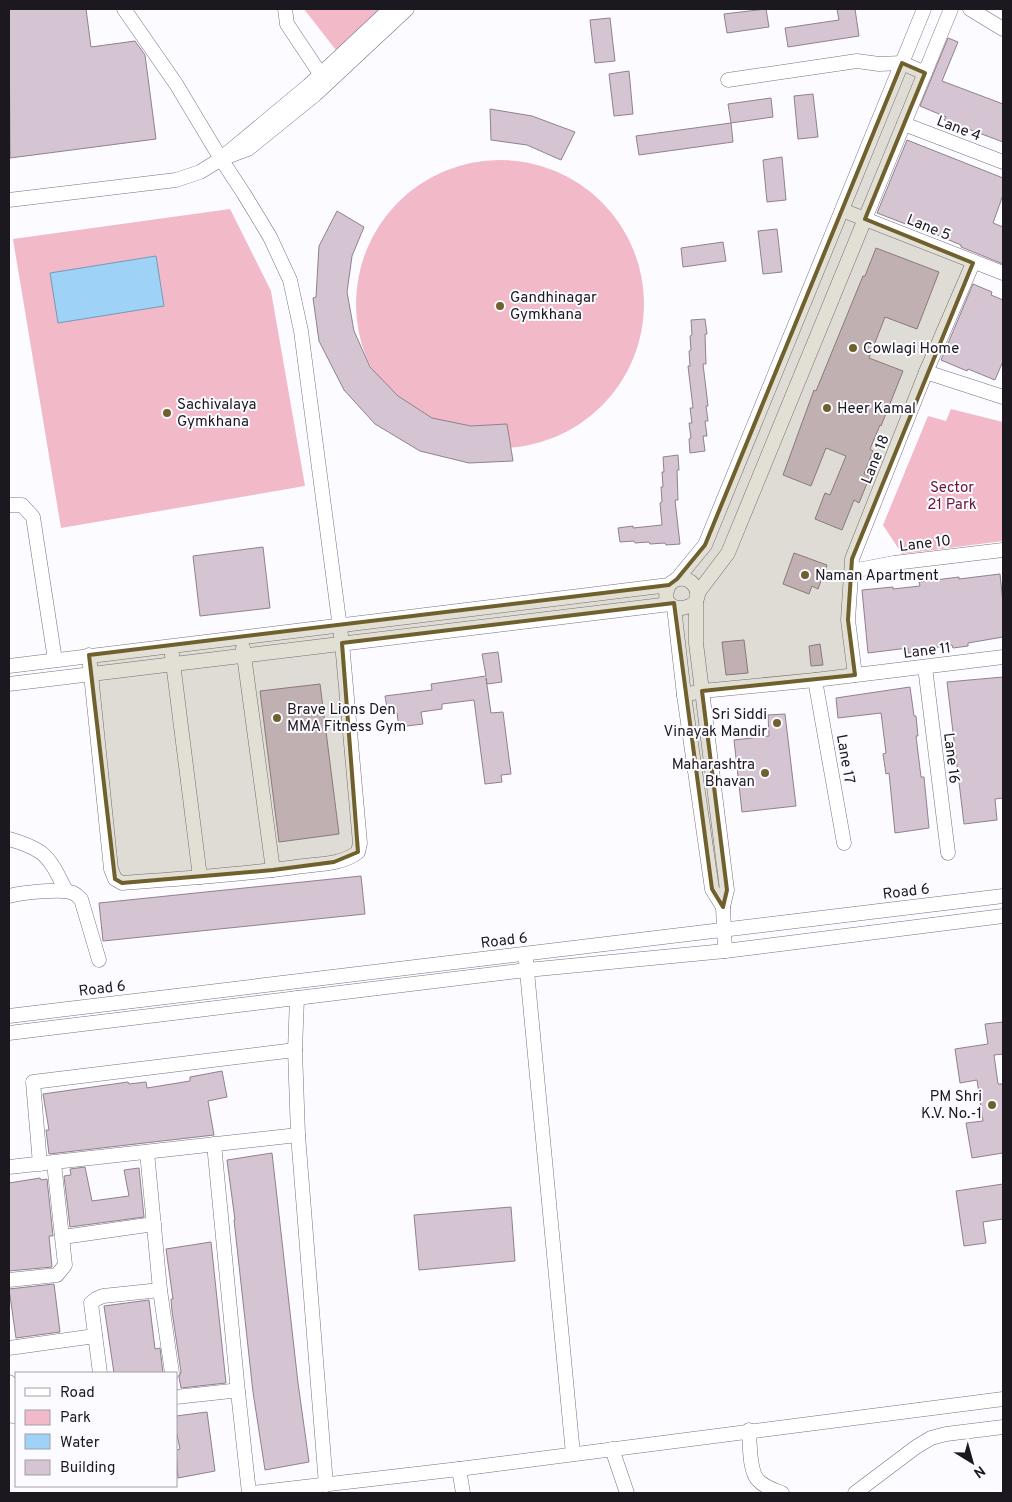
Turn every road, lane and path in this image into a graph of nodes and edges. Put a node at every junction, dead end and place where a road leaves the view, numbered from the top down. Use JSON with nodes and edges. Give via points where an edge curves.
{"nodes":[{"id":1,"x":124,"y":9,"type":"edge"},
{"id":2,"x":285,"y":9,"type":"edge"},
{"id":3,"x":390,"y":9,"type":"edge"},
{"id":4,"x":407,"y":9,"type":"edge"},
{"id":5,"x":924,"y":9,"type":"edge"},
{"id":6,"x":951,"y":9,"type":"edge"},
{"id":7,"x":970,"y":9,"type":"edge"},
{"id":8,"x":1003,"y":29,"type":"edge"},
{"id":9,"x":902,"y":64,"type":"junction"},
{"id":10,"x":925,"y":73,"type":"junction"},
{"id":11,"x":324,"y":80,"type":"junction"},
{"id":12,"x":728,"y":80,"type":"dead end"},
{"id":13,"x":904,"y":124,"type":"junction"},
{"id":14,"x":221,"y":159,"type":"junction"},
{"id":15,"x":1003,"y":162,"type":"edge"},
{"id":16,"x":9,"y":200,"type":"edge"},
{"id":17,"x":842,"y":210,"type":"junction"},
{"id":18,"x":865,"y":219,"type":"junction"},
{"id":19,"x":974,"y":262,"type":"junction"},
{"id":20,"x":1003,"y":274,"type":"edge"},
{"id":21,"x":796,"y":324,"type":"junction"},
{"id":22,"x":818,"y":333,"type":"junction"},
{"id":23,"x":926,"y":372,"type":"junction"},
{"id":24,"x":1003,"y":397,"type":"edge"},
{"id":25,"x":739,"y":463,"type":"junction"},
{"id":26,"x":761,"y":470,"type":"junction"},
{"id":27,"x":9,"y":505,"type":"edge"},
{"id":28,"x":1003,"y":550,"type":"edge"},
{"id":29,"x":852,"y":571,"type":"junction"},
{"id":30,"x":673,"y":582,"type":"junction"},
{"id":31,"x":696,"y":597,"type":"junction"},
{"id":32,"x":672,"y":605,"type":"junction"},
{"id":33,"x":340,"y":625,"type":"junction"},
{"id":34,"x":242,"y":637,"type":"junction"},
{"id":35,"x":342,"y":643,"type":"junction"},
{"id":36,"x":171,"y":646,"type":"junction"},
{"id":37,"x":89,"y":655,"type":"junction"},
{"id":38,"x":244,"y":655,"type":"junction"},
{"id":39,"x":1003,"y":657,"type":"edge"},
{"id":40,"x":55,"y":660,"type":"junction"},
{"id":41,"x":172,"y":664,"type":"junction"},
{"id":42,"x":9,"y":666,"type":"edge"},
{"id":43,"x":925,"y":667,"type":"junction"},
{"id":44,"x":90,"y":674,"type":"junction"},
{"id":45,"x":855,"y":675,"type":"junction"},
{"id":46,"x":815,"y":680,"type":"junction"},
{"id":47,"x":9,"y":684,"type":"edge"},
{"id":48,"x":702,"y":692,"type":"junction"},
{"id":49,"x":684,"y":695,"type":"junction"},
{"id":50,"x":9,"y":839,"type":"edge"},
{"id":51,"x":844,"y":843,"type":"dead end"},
{"id":52,"x":948,"y":853,"type":"dead end"},
{"id":53,"x":273,"y":870,"type":"junction"},
{"id":54,"x":200,"y":877,"type":"junction"},
{"id":55,"x":66,"y":891,"type":"junction"},
{"id":56,"x":9,"y":896,"type":"edge"},
{"id":57,"x":1003,"y":896,"type":"edge"},
{"id":58,"x":722,"y":907,"type":"junction"},
{"id":59,"x":1003,"y":916,"type":"edge"},
{"id":60,"x":723,"y":930,"type":"junction"},
{"id":61,"x":725,"y":951,"type":"junction"},
{"id":62,"x":525,"y":953,"type":"junction"},
{"id":63,"x":99,"y":960,"type":"dead end"},
{"id":64,"x":527,"y":970,"type":"junction"},
{"id":65,"x":297,"y":998,"type":"junction"},
{"id":66,"x":9,"y":1016,"type":"edge"},
{"id":67,"x":9,"y":1033,"type":"edge"},
{"id":68,"x":295,"y":1050,"type":"junction"},
{"id":69,"x":298,"y":1135,"type":"junction"},
{"id":70,"x":214,"y":1144,"type":"junction"},
{"id":71,"x":147,"y":1152,"type":"junction"},
{"id":72,"x":47,"y":1164,"type":"junction"},
{"id":73,"x":9,"y":1167,"type":"edge"},
{"id":74,"x":154,"y":1224,"type":"junction"},
{"id":75,"x":63,"y":1237,"type":"junction"},
{"id":76,"x":9,"y":1280,"type":"edge"},
{"id":77,"x":160,"y":1290,"type":"junction"},
{"id":78,"x":95,"y":1336,"type":"junction"},
{"id":79,"x":9,"y":1348,"type":"edge"},
{"id":80,"x":100,"y":1372,"type":"edge"},
{"id":81,"x":172,"y":1372,"type":"edge"},
{"id":82,"x":9,"y":1382,"type":"edge"},
{"id":83,"x":238,"y":1392,"type":"junction"},
{"id":84,"x":178,"y":1398,"type":"edge"},
{"id":85,"x":1003,"y":1398,"type":"edge"},
{"id":86,"x":13,"y":1416,"type":"edge"},
{"id":87,"x":1003,"y":1427,"type":"edge"},
{"id":88,"x":749,"y":1430,"type":"junction"},
{"id":89,"x":612,"y":1449,"type":"junction"},
{"id":90,"x":573,"y":1454,"type":"junction"},
{"id":91,"x":459,"y":1469,"type":"junction"},
{"id":92,"x":326,"y":1485,"type":"junction"},
{"id":93,"x":251,"y":1493,"type":"edge"},
{"id":94,"x":462,"y":1493,"type":"edge"},
{"id":95,"x":627,"y":1493,"type":"edge"},
{"id":96,"x":782,"y":1493,"type":"edge"},
{"id":97,"x":855,"y":1493,"type":"edge"}],
"edges":[{"from":1,"to":14,"type":"street","via":[[176,84]]},
{"from":2,"to":11,"type":"street","via":[[287,24]]},
{"from":3,"to":11,"type":"street"},
{"from":4,"to":11,"type":"street"},
{"from":5,"to":9,"type":"street"},
{"from":6,"to":10,"type":"street"},
{"from":7,"to":8,"type":"street"},
{"from":9,"to":10,"type":"street"},
{"from":9,"to":12,"type":"street","via":[[857,61]]},
{"from":9,"to":17,"type":"street"},
{"from":10,"to":13,"type":"street"},
{"from":11,"to":14,"type":"street","via":[[248,149]]},
{"from":13,"to":15,"type":"street","name":"Lane 4"},
{"from":13,"to":18,"type":"street"},
{"from":14,"to":16,"type":"street","via":[[200,172],[176,180]]},
{"from":14,"to":33,"type":"street","via":[[270,237],[290,280],[301,331]]},
{"from":17,"to":18,"type":"street","name":"Lane 5"},
{"from":17,"to":21,"type":"street"},
{"from":18,"to":19,"type":"street","name":"Lane 5"},
{"from":18,"to":22,"type":"street"},
{"from":19,"to":20,"type":"street","name":"Lane 5"},
{"from":19,"to":23,"type":"street","name":"Lane 18"},
{"from":21,"to":22,"type":"street"},
{"from":21,"to":25,"type":"street"},
{"from":22,"to":26,"type":"street"},
{"from":23,"to":24,"type":"street"},
{"from":23,"to":29,"type":"street","name":"Lane 18","via":[[852,559]]},
{"from":25,"to":26,"type":"street"},
{"from":25,"to":30,"type":"street","via":[[705,545]]},
{"from":26,"to":31,"type":"street","via":[[728,553]]},
{"from":27,"to":40,"type":"street","via":[[22,505],[33,517]]},
{"from":28,"to":29,"type":"street","name":"Lane 10"},
{"from":29,"to":45,"type":"street","name":"Lane 18","via":[[848,620]]},
{"from":30,"to":31,"type":"street","via":[[687,579],[697,590]]},
{"from":30,"to":32,"type":"street","via":[[666,595]]},
{"from":30,"to":33,"type":"street"},
{"from":31,"to":32,"type":"street","via":[[689,607],[679,609]]},
{"from":31,"to":48,"type":"street","via":[[696,643]]},
{"from":32,"to":35,"type":"street"},
{"from":32,"to":49,"type":"street"},
{"from":33,"to":34,"type":"street"},
{"from":33,"to":35,"type":"street"},
{"from":34,"to":36,"type":"street"},
{"from":34,"to":38,"type":"street"},
{"from":35,"to":38,"type":"street"},
{"from":35,"to":53,"type":"street","via":[[360,843],[358,852],[334,862]]},
{"from":36,"to":37,"type":"street"},
{"from":36,"to":41,"type":"street"},
{"from":37,"to":40,"type":"street"},
{"from":37,"to":44,"type":"street"},
{"from":38,"to":41,"type":"street"},
{"from":38,"to":53,"type":"street"},
{"from":39,"to":43,"type":"street","name":"Lane 11"},
{"from":40,"to":42,"type":"street"},
{"from":41,"to":44,"type":"street"},
{"from":41,"to":54,"type":"street"},
{"from":43,"to":45,"type":"street","name":"Lane 11"},
{"from":43,"to":52,"type":"street","name":"Lane 16"},
{"from":44,"to":47,"type":"street"},
{"from":44,"to":54,"type":"street","via":[[111,869],[115,879],[122,884]]},
{"from":45,"to":46,"type":"street","name":"Lane 11"},
{"from":46,"to":48,"type":"street","name":"Lane 11"},
{"from":46,"to":51,"type":"street","name":"Lane 17"},
{"from":48,"to":49,"type":"street","name":"Lane 11"},
{"from":48,"to":58,"type":"street","via":[[727,890]]},
{"from":49,"to":58,"type":"street","via":[[712,889]]},
{"from":50,"to":55,"type":"street","via":[[43,853]]},
{"from":53,"to":54,"type":"street"},
{"from":55,"to":56,"type":"street"},
{"from":55,"to":63,"type":"street","via":[[81,899]]},
{"from":57,"to":60,"type":"street","name":"Road 6"},
{"from":58,"to":60,"type":"street"},
{"from":59,"to":61,"type":"street"},
{"from":60,"to":61,"type":"street"},
{"from":60,"to":62,"type":"street","name":"Road 6"},
{"from":61,"to":64,"type":"street"},
{"from":62,"to":64,"type":"street"},
{"from":62,"to":66,"type":"street","name":"Road 6"},
{"from":64,"to":65,"type":"street"},
{"from":64,"to":90,"type":"street"},
{"from":65,"to":67,"type":"street"},
{"from":65,"to":68,"type":"street"},
{"from":68,"to":69,"type":"street"},
{"from":68,"to":72,"type":"street","via":[[33,1082]]},
{"from":69,"to":70,"type":"street"},
{"from":69,"to":92,"type":"street"},
{"from":70,"to":71,"type":"street"},
{"from":70,"to":83,"type":"street"},
{"from":71,"to":72,"type":"street"},
{"from":71,"to":74,"type":"street"},
{"from":72,"to":73,"type":"street"},
{"from":72,"to":75,"type":"street"},
{"from":74,"to":75,"type":"street"},
{"from":74,"to":77,"type":"street"},
{"from":75,"to":76,"type":"street","via":[[66,1265],[57,1274]]},
{"from":77,"to":78,"type":"street","via":[[96,1299],[91,1303]]},
{"from":77,"to":81,"type":"street"},
{"from":78,"to":79,"type":"street"},
{"from":78,"to":80,"type":"street"},
{"from":82,"to":86,"type":"street"},
{"from":83,"to":84,"type":"street"},
{"from":83,"to":93,"type":"street"},
{"from":85,"to":88,"type":"street"},
{"from":87,"to":97,"type":"street","via":[[931,1438]]},
{"from":88,"to":89,"type":"street"},
{"from":88,"to":96,"type":"street","via":[[752,1469],[756,1479]]},
{"from":89,"to":90,"type":"street"},
{"from":89,"to":95,"type":"street"},
{"from":90,"to":91,"type":"street"},
{"from":91,"to":92,"type":"street"},
{"from":91,"to":94,"type":"street"},
{"from":92,"to":93,"type":"street"}]}
